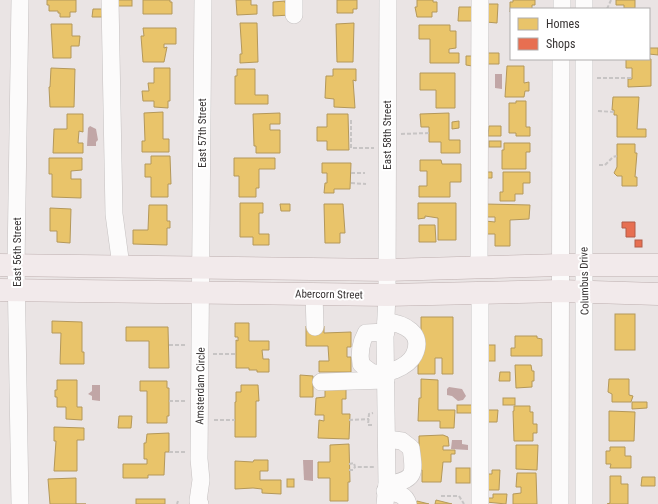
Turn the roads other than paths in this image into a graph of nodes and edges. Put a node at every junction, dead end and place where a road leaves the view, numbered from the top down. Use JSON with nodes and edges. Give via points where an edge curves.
{"nodes":[{"id":1,"x":20,"y":0,"type":"edge"},
{"id":2,"x":110,"y":0,"type":"edge"},
{"id":3,"x":203,"y":0,"type":"edge"},
{"id":4,"x":388,"y":0,"type":"edge"},
{"id":5,"x":480,"y":0,"type":"edge"},
{"id":6,"x":562,"y":60,"type":"edge"},
{"id":7,"x":584,"y":60,"type":"edge"},
{"id":8,"x":8,"y":265,"type":"edge"},
{"id":9,"x":561,"y":265,"type":"junction"},
{"id":10,"x":583,"y":265,"type":"junction"},
{"id":11,"x":658,"y":265,"type":"edge"},
{"id":12,"x":121,"y":266,"type":"junction"},
{"id":13,"x":202,"y":267,"type":"junction"},
{"id":14,"x":479,"y":268,"type":"junction"},
{"id":15,"x":387,"y":270,"type":"junction"},
{"id":16,"x":8,"y":290,"type":"edge"},
{"id":17,"x":201,"y":291,"type":"junction"},
{"id":18,"x":560,"y":291,"type":"junction"},
{"id":19,"x":584,"y":292,"type":"junction"},
{"id":20,"x":480,"y":293,"type":"junction"},
{"id":21,"x":314,"y":294,"type":"junction"},
{"id":22,"x":658,"y":294,"type":"edge"},
{"id":23,"x":387,"y":295,"type":"junction"},
{"id":24,"x":315,"y":326,"type":"dead end"},
{"id":25,"x":386,"y":327,"type":"junction"},
{"id":26,"x":386,"y":376,"type":"junction"},
{"id":27,"x":321,"y":382,"type":"dead end"},
{"id":28,"x":386,"y":439,"type":"junction"},
{"id":29,"x":385,"y":493,"type":"edge"},
{"id":30,"x":20,"y":504,"type":"edge"},
{"id":31,"x":200,"y":504,"type":"edge"},
{"id":32,"x":408,"y":504,"type":"edge"},
{"id":33,"x":480,"y":504,"type":"edge"},
{"id":34,"x":560,"y":504,"type":"edge"},
{"id":35,"x":584,"y":504,"type":"edge"}],
"edges":[{"from":1,"to":8,"type":"street","name":"East 56th Street"},
{"from":2,"to":12,"type":"street","via":[[114,214]]},
{"from":3,"to":13,"type":"street","name":"East 57th Street"},
{"from":4,"to":15,"type":"street","name":"East 58th Street"},
{"from":5,"to":14,"type":"street"},
{"from":6,"to":9,"type":"street","name":"Columbus Drive"},
{"from":7,"to":10,"type":"street","name":"Columbus Drive"},
{"from":8,"to":12,"type":"main road"},
{"from":8,"to":16,"type":"street","name":"East 56th Street"},
{"from":9,"to":10,"type":"main road"},
{"from":9,"to":14,"type":"main road"},
{"from":9,"to":18,"type":"street","name":"Columbus Drive"},
{"from":10,"to":11,"type":"main road"},
{"from":10,"to":19,"type":"street","name":"Columbus Drive"},
{"from":12,"to":13,"type":"main road"},
{"from":13,"to":15,"type":"main road"},
{"from":13,"to":17,"type":"street","name":"Amsterdam Circle"},
{"from":14,"to":15,"type":"main road"},
{"from":15,"to":23,"type":"street"},
{"from":16,"to":17,"type":"main road","name":"Abercorn Street"},
{"from":16,"to":30,"type":"street","name":"East 56th Street"},
{"from":17,"to":21,"type":"main road","name":"Abercorn Street"},
{"from":17,"to":31,"type":"street","name":"Amsterdam Circle","via":[[201,480],[198,501]]},
{"from":18,"to":19,"type":"main road","name":"Abercorn Street"},
{"from":18,"to":20,"type":"main road","name":"Abercorn Street"},
{"from":18,"to":34,"type":"street","name":"Columbus Drive"},
{"from":19,"to":22,"type":"main road","name":"Abercorn Street"},
{"from":19,"to":35,"type":"street","name":"Columbus Drive"},
{"from":20,"to":23,"type":"main road","name":"Abercorn Street"},
{"from":20,"to":33,"type":"street"},
{"from":21,"to":23,"type":"main road","name":"Abercorn Street"},
{"from":21,"to":24,"type":"street"},
{"from":23,"to":25,"type":"street"},
{"from":25,"to":26,"type":"street"},
{"from":25,"to":26,"type":"street","via":[[366,333],[359,353],[361,364],[371,372]]},
{"from":25,"to":26,"type":"street","via":[[398,323],[407,327],[415,337],[416,347],[414,355],[406,364]]},
{"from":26,"to":27,"type":"street"},
{"from":26,"to":28,"type":"street"},
{"from":28,"to":29,"type":"street"},
{"from":28,"to":29,"type":"street","via":[[402,441],[411,448],[413,464],[412,474],[407,480]]},
{"from":29,"to":32,"type":"street","via":[[401,495]]}]}
